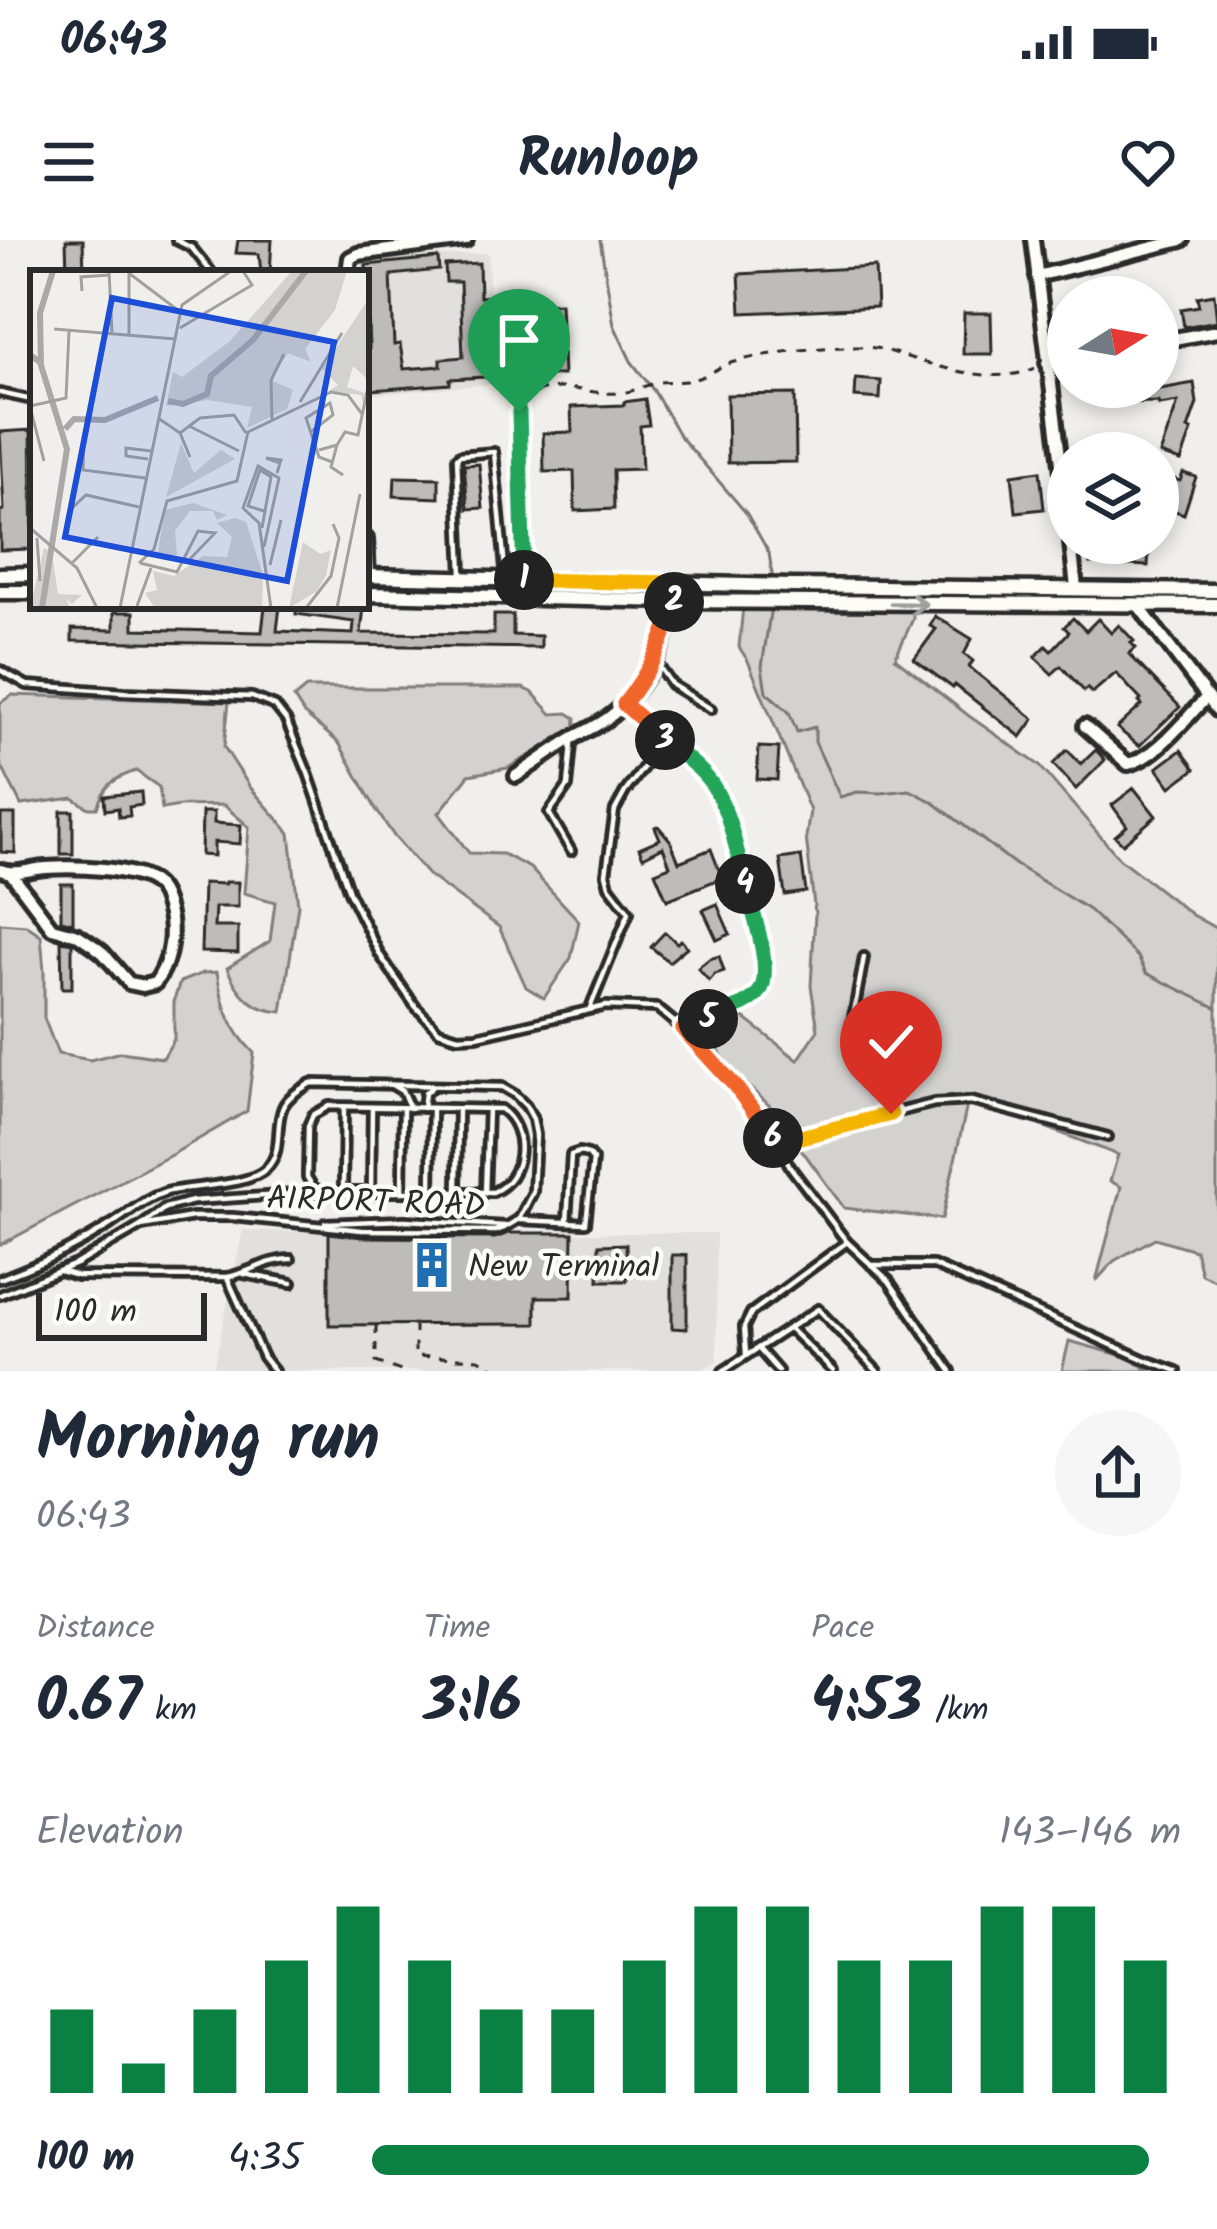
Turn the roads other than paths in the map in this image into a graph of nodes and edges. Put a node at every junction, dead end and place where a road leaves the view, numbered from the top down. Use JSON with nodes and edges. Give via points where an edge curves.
{"nodes":[{"id":1,"x":176,"y":240,"type":"edge"},
{"id":2,"x":466,"y":240,"type":"edge"},
{"id":3,"x":1033,"y":240,"type":"edge"},
{"id":4,"x":1182,"y":240,"type":"edge"},
{"id":5,"x":210,"y":270,"type":"edge"},
{"id":6,"x":348,"y":270,"type":"edge"},
{"id":7,"x":1036,"y":276,"type":"junction"},
{"id":8,"x":1217,"y":331,"type":"edge"},
{"id":9,"x":1179,"y":338,"type":"edge"},
{"id":10,"x":1047,"y":363,"type":"edge"},
{"id":11,"x":0,"y":393,"type":"edge"},
{"id":12,"x":30,"y":400,"type":"edge"},
{"id":13,"x":519,"y":412,"type":"road end"},
{"id":14,"x":1073,"y":564,"type":"edge"},
{"id":15,"x":30,"y":574,"type":"edge"},
{"id":16,"x":0,"y":575,"type":"edge"},
{"id":17,"x":369,"y":576,"type":"edge"},
{"id":18,"x":462,"y":578,"type":"junction"},
{"id":19,"x":506,"y":579,"type":"junction"},
{"id":20,"x":523,"y":580,"type":"junction"},
{"id":21,"x":674,"y":583,"type":"junction"},
{"id":22,"x":1076,"y":588,"type":"junction"},
{"id":23,"x":1217,"y":590,"type":"edge"},
{"id":24,"x":369,"y":594,"type":"edge"},
{"id":25,"x":674,"y":601,"type":"junction"},
{"id":26,"x":1138,"y":605,"type":"junction"},
{"id":27,"x":1217,"y":605,"type":"edge"},
{"id":28,"x":655,"y":660,"type":"junction"},
{"id":29,"x":0,"y":670,"type":"edge"},
{"id":30,"x":1206,"y":698,"type":"junction"},
{"id":31,"x":624,"y":704,"type":"junction"},
{"id":32,"x":710,"y":709,"type":"dead end"},
{"id":33,"x":1217,"y":710,"type":"edge"},
{"id":34,"x":1085,"y":726,"type":"dead end"},
{"id":35,"x":572,"y":739,"type":"junction"},
{"id":36,"x":664,"y":740,"type":"junction"},
{"id":37,"x":516,"y":776,"type":"dead end"},
{"id":38,"x":572,"y":851,"type":"dead end"},
{"id":39,"x":6,"y":872,"type":"edge"},
{"id":40,"x":864,"y":957,"type":"dead end"},
{"id":41,"x":589,"y":1010,"type":"junction"},
{"id":42,"x":683,"y":1029,"type":"junction"},
{"id":43,"x":373,"y":1084,"type":"junction"},
{"id":44,"x":448,"y":1086,"type":"junction"},
{"id":45,"x":344,"y":1106,"type":"junction"},
{"id":46,"x":372,"y":1107,"type":"junction"},
{"id":47,"x":407,"y":1108,"type":"junction"},
{"id":48,"x":423,"y":1108,"type":"junction"},
{"id":49,"x":432,"y":1108,"type":"junction"},
{"id":50,"x":458,"y":1109,"type":"junction"},
{"id":51,"x":488,"y":1109,"type":"junction"},
{"id":52,"x":891,"y":1114,"type":"junction"},
{"id":53,"x":1108,"y":1137,"type":"dead end"},
{"id":54,"x":777,"y":1143,"type":"junction"},
{"id":55,"x":322,"y":1192,"type":"junction"},
{"id":56,"x":343,"y":1192,"type":"junction"},
{"id":57,"x":371,"y":1192,"type":"junction"},
{"id":58,"x":402,"y":1192,"type":"junction"},
{"id":59,"x":431,"y":1192,"type":"junction"},
{"id":60,"x":457,"y":1192,"type":"junction"},
{"id":61,"x":485,"y":1192,"type":"junction"},
{"id":62,"x":519,"y":1220,"type":"junction"},
{"id":63,"x":567,"y":1222,"type":"junction"},
{"id":64,"x":141,"y":1226,"type":"junction"},
{"id":65,"x":847,"y":1242,"type":"junction"},
{"id":66,"x":291,"y":1259,"type":"dead end"},
{"id":67,"x":871,"y":1265,"type":"junction"},
{"id":68,"x":60,"y":1271,"type":"junction"},
{"id":69,"x":244,"y":1274,"type":"junction"},
{"id":70,"x":227,"y":1276,"type":"junction"},
{"id":71,"x":0,"y":1280,"type":"edge"},
{"id":72,"x":292,"y":1283,"type":"dead end"},
{"id":73,"x":0,"y":1295,"type":"edge"},
{"id":74,"x":790,"y":1328,"type":"junction"},
{"id":75,"x":758,"y":1348,"type":"junction"},
{"id":76,"x":746,"y":1356,"type":"junction"},
{"id":77,"x":274,"y":1371,"type":"edge"},
{"id":78,"x":723,"y":1371,"type":"edge"},
{"id":79,"x":778,"y":1371,"type":"edge"},
{"id":80,"x":832,"y":1371,"type":"edge"},
{"id":81,"x":877,"y":1371,"type":"edge"},
{"id":82,"x":951,"y":1371,"type":"edge"},
{"id":83,"x":1177,"y":1371,"type":"edge"}],
"edges":[{"from":1,"to":5,"type":"lane"},
{"from":2,"to":6,"type":"street","via":[[358,254]]},
{"from":3,"to":7,"type":"street"},
{"from":4,"to":7,"type":"street"},
{"from":7,"to":10,"type":"street"},
{"from":8,"to":9,"type":"street"},
{"from":11,"to":12,"type":"lane"},
{"from":13,"to":20,"type":"street"},
{"from":14,"to":22,"type":"street"},
{"from":15,"to":16,"type":"street"},
{"from":17,"to":18,"type":"street"},
{"from":18,"to":19,"type":"street"},
{"from":18,"to":19,"type":"lane","via":[[457,458],[494,452]]},
{"from":19,"to":20,"type":"street"},
{"from":20,"to":21,"type":"street"},
{"from":21,"to":22,"type":"street"},
{"from":21,"to":25,"type":"street"},
{"from":22,"to":23,"type":"street"},
{"from":24,"to":25,"type":"street"},
{"from":25,"to":26,"type":"street","one_way":true},
{"from":25,"to":28,"type":"street"},
{"from":26,"to":27,"type":"street"},
{"from":26,"to":30,"type":"street"},
{"from":28,"to":31,"type":"street"},
{"from":28,"to":32,"type":"lane","via":[[672,685]]},
{"from":29,"to":41,"type":"lane","via":[[27,685],[264,699],[286,720],[360,920],[439,1031],[477,1036]]},
{"from":30,"to":33,"type":"street"},
{"from":30,"to":34,"type":"street","via":[[1137,762],[1128,764]]},
{"from":31,"to":35,"type":"street"},
{"from":31,"to":36,"type":"lane"},
{"from":35,"to":37,"type":"street"},
{"from":35,"to":38,"type":"lane","via":[[568,786],[549,812]]},
{"from":36,"to":41,"type":"lane","via":[[615,810],[606,874],[628,912]]},
{"from":36,"to":42,"type":"lane","via":[[715,789],[765,974],[744,1003]]},
{"from":39,"to":39,"type":"street","via":[[52,928],[79,935],[129,983],[155,983],[164,970],[170,923],[158,886],[130,873],[76,868]]},
{"from":40,"to":52,"type":"lane","via":[[851,1028]]},
{"from":41,"to":42,"type":"lane","via":[[657,1008]]},
{"from":42,"to":54,"type":"lane"},
{"from":43,"to":44,"type":"lane","name":"AIRPORT ROAD"},
{"from":43,"to":47,"type":"lane","via":[[402,1091]]},
{"from":43,"to":71,"type":"lane","name":"AIRPORT ROAD","via":[[311,1083],[283,1105],[277,1151],[255,1177],[155,1196]]},
{"from":44,"to":48,"type":"lane","via":[[425,1093]]},
{"from":44,"to":62,"type":"lane","name":"AIRPORT ROAD","via":[[502,1088],[533,1119],[533,1192]]},
{"from":45,"to":46,"type":"lane"},
{"from":45,"to":55,"type":"lane","via":[[329,1106],[308,1126],[307,1177]]},
{"from":45,"to":56,"type":"lane"},
{"from":46,"to":47,"type":"lane"},
{"from":46,"to":57,"type":"lane"},
{"from":47,"to":48,"type":"lane"},
{"from":47,"to":58,"type":"lane"},
{"from":48,"to":49,"type":"lane"},
{"from":49,"to":50,"type":"lane"},
{"from":49,"to":59,"type":"lane"},
{"from":50,"to":51,"type":"lane"},
{"from":50,"to":60,"type":"lane"},
{"from":51,"to":61,"type":"lane"},
{"from":51,"to":61,"type":"lane","via":[[501,1109],[519,1132],[517,1171],[508,1186]]},
{"from":52,"to":53,"type":"lane","via":[[971,1101]]},
{"from":52,"to":54,"type":"lane"},
{"from":54,"to":65,"type":"lane"},
{"from":55,"to":56,"type":"lane","name":"AIRPORT ROAD"},
{"from":55,"to":64,"type":"lane","name":"AIRPORT ROAD","via":[[194,1201],[165,1208]]},
{"from":56,"to":57,"type":"lane","name":"AIRPORT ROAD"},
{"from":57,"to":58,"type":"lane","name":"AIRPORT ROAD"},
{"from":58,"to":59,"type":"lane","name":"AIRPORT ROAD"},
{"from":59,"to":60,"type":"lane","name":"AIRPORT ROAD"},
{"from":60,"to":61,"type":"lane","name":"AIRPORT ROAD"},
{"from":62,"to":63,"type":"lane"},
{"from":62,"to":64,"type":"lane","name":"AIRPORT ROAD","via":[[465,1232],[193,1217]]},
{"from":63,"to":63,"type":"lane","via":[[572,1156],[580,1152],[592,1160],[586,1223]]},
{"from":64,"to":68,"type":"lane","name":"AIRPORT ROAD"},
{"from":65,"to":67,"type":"lane"},
{"from":65,"to":76,"type":"lane","via":[[752,1313],[743,1327]]},
{"from":66,"to":69,"type":"lane"},
{"from":67,"to":82,"type":"lane"},
{"from":67,"to":83,"type":"lane","via":[[933,1264]]},
{"from":68,"to":70,"type":"lane"},
{"from":68,"to":73,"type":"lane","name":"AIRPORT ROAD"},
{"from":69,"to":70,"type":"lane"},
{"from":69,"to":72,"type":"lane"},
{"from":70,"to":77,"type":"lane"},
{"from":74,"to":75,"type":"lane"},
{"from":74,"to":80,"type":"lane"},
{"from":74,"to":81,"type":"lane","via":[[818,1310]]},
{"from":75,"to":76,"type":"lane"},
{"from":75,"to":79,"type":"lane"},
{"from":76,"to":78,"type":"lane"}]}
